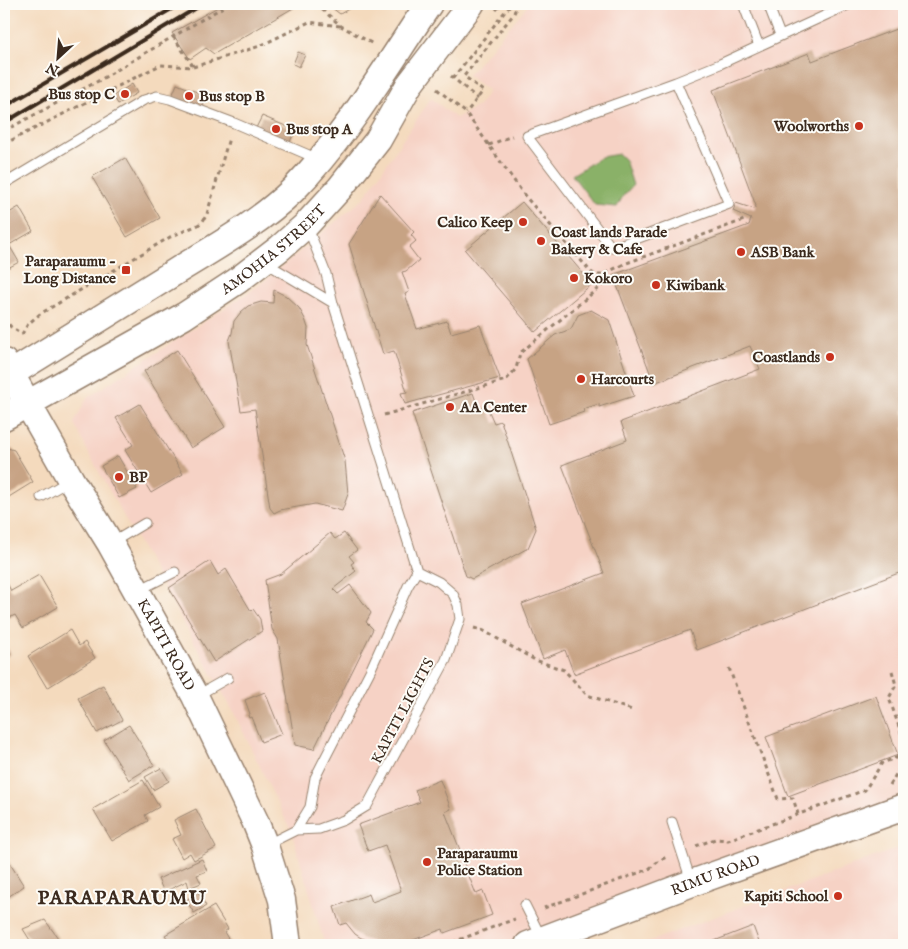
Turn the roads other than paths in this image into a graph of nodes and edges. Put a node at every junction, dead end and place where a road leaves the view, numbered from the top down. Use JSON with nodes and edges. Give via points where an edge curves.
{"nodes":[{"id":1,"x":429,"y":4,"type":"edge"},
{"id":2,"x":471,"y":4,"type":"edge"},
{"id":3,"x":743,"y":4,"type":"edge"},
{"id":4,"x":768,"y":4,"type":"edge"},
{"id":5,"x":850,"y":4,"type":"edge"},
{"id":6,"x":780,"y":35,"type":"junction"},
{"id":7,"x":759,"y":46,"type":"junction"},
{"id":8,"x":676,"y":82,"type":"junction"},
{"id":9,"x":320,"y":160,"type":"junction"},
{"id":10,"x":4,"y":184,"type":"edge"},
{"id":11,"x":306,"y":225,"type":"junction"},
{"id":12,"x":263,"y":261,"type":"junction"},
{"id":13,"x":332,"y":303,"type":"junction"},
{"id":14,"x":6,"y":371,"type":"edge"},
{"id":15,"x":28,"y":405,"type":"junction"},
{"id":16,"x":4,"y":417,"type":"edge"},
{"id":17,"x":71,"y":480,"type":"junction"},
{"id":18,"x":40,"y":497,"type":"dead end"},
{"id":19,"x":145,"y":523,"type":"dead end"},
{"id":20,"x":110,"y":543,"type":"junction"},
{"id":21,"x":417,"y":571,"type":"junction"},
{"id":22,"x":174,"y":572,"type":"dead end"},
{"id":23,"x":137,"y":591,"type":"junction"},
{"id":24,"x":228,"y":678,"type":"dead end"},
{"id":25,"x":196,"y":696,"type":"junction"},
{"id":26,"x":904,"y":807,"type":"edge"},
{"id":27,"x":672,"y":822,"type":"dead end"},
{"id":28,"x":296,"y":830,"type":"junction"},
{"id":29,"x":265,"y":846,"type":"junction"},
{"id":30,"x":692,"y":882,"type":"junction"},
{"id":31,"x":525,"y":904,"type":"dead end"},
{"id":32,"x":535,"y":942,"type":"edge"},
{"id":33,"x":288,"y":945,"type":"edge"}],
"edges":[{"from":1,"to":9,"type":"main road","name":"AMOHIA STREET","via":[[357,112]]},
{"from":2,"to":11,"type":"main road","name":"AMOHIA STREET","via":[[409,85],[378,140]]},
{"from":3,"to":7,"type":"lane"},
{"from":4,"to":6,"type":"lane"},
{"from":5,"to":6,"type":"lane"},
{"from":6,"to":7,"type":"lane"},
{"from":7,"to":8,"type":"lane"},
{"from":8,"to":8,"type":"lane","via":[[527,136],[612,248],[728,204]]},
{"from":9,"to":10,"type":"lane","via":[[234,123],[157,96],[150,97]]},
{"from":9,"to":14,"type":"main road","name":"AMOHIA STREET","via":[[291,191],[239,232]]},
{"from":11,"to":12,"type":"main road","name":"AMOHIA STREET"},
{"from":11,"to":13,"type":"lane","via":[[326,274]]},
{"from":12,"to":13,"type":"lane"},
{"from":12,"to":15,"type":"main road","name":"AMOHIA STREET","via":[[184,316]]},
{"from":13,"to":21,"type":"lane"},
{"from":14,"to":15,"type":"main road","name":"KAPITI ROAD"},
{"from":15,"to":16,"type":"main road","name":"AMOHIA STREET"},
{"from":15,"to":17,"type":"main road","name":"KAPITI ROAD"},
{"from":17,"to":18,"type":"lane"},
{"from":17,"to":20,"type":"main road","name":"KAPITI ROAD"},
{"from":19,"to":20,"type":"lane"},
{"from":20,"to":23,"type":"main road","name":"KAPITI ROAD"},
{"from":21,"to":28,"type":"lane","via":[[315,778],[310,806]]},
{"from":21,"to":28,"type":"lane","name":"KAPITI LIGHTS","via":[[439,582],[456,600],[460,614],[446,660],[367,806],[344,820],[319,829]]},
{"from":22,"to":23,"type":"lane"},
{"from":23,"to":25,"type":"main road","name":"KAPITI ROAD"},
{"from":24,"to":25,"type":"lane"},
{"from":25,"to":29,"type":"main road","name":"KAPITI ROAD"},
{"from":26,"to":30,"type":"main road","name":"RIMU ROAD"},
{"from":27,"to":30,"type":"lane"},
{"from":28,"to":29,"type":"lane","name":"KAPITI LIGHTS"},
{"from":29,"to":33,"type":"main road","name":"KAPITI ROAD","via":[[282,900]]},
{"from":30,"to":32,"type":"main road","name":"RIMU ROAD"},
{"from":31,"to":32,"type":"lane"}]}
